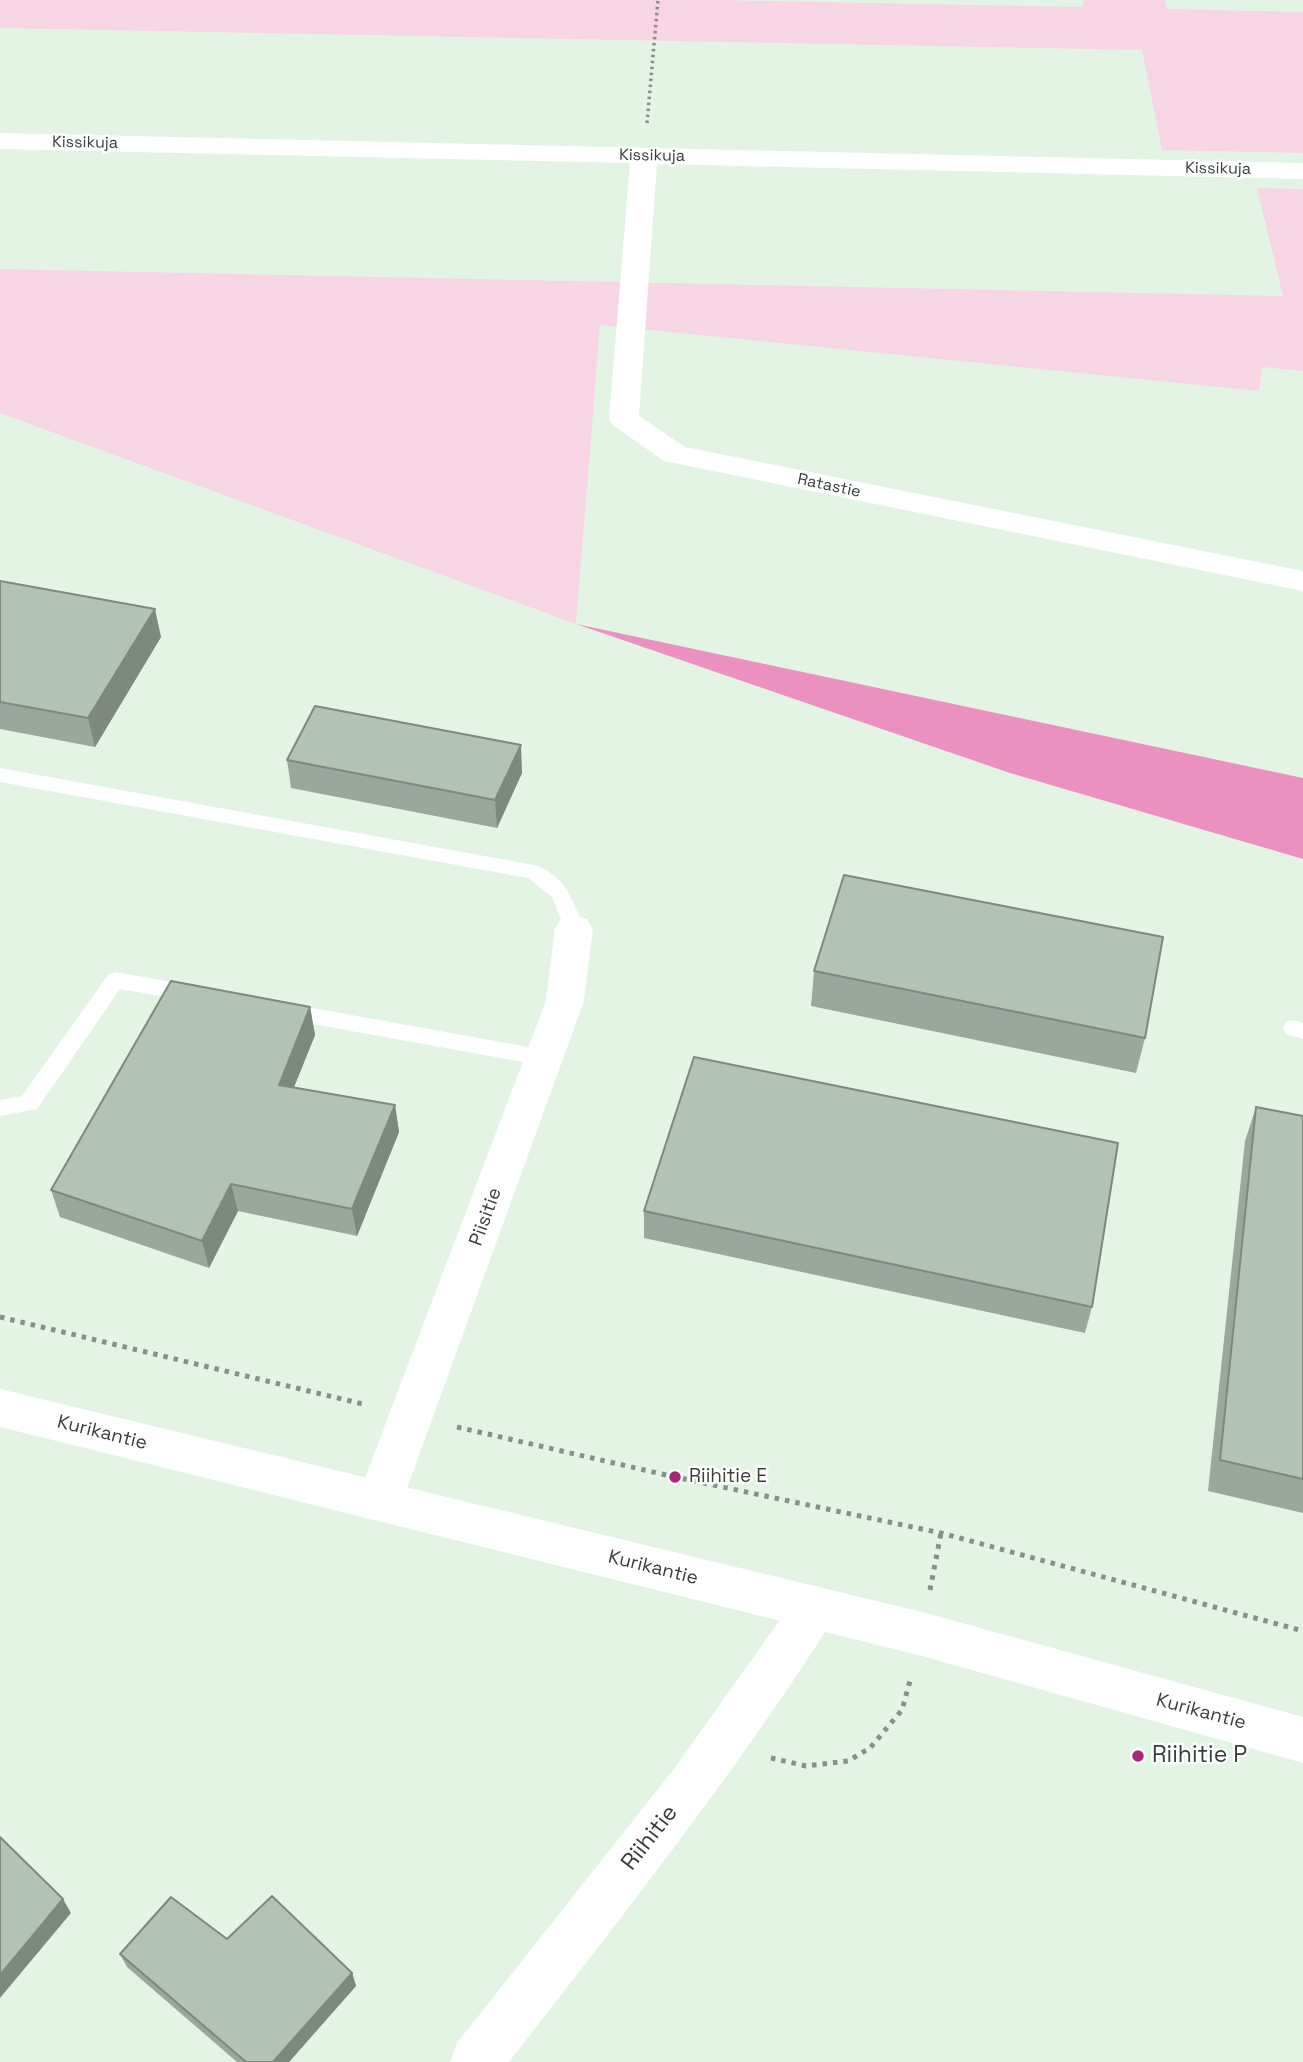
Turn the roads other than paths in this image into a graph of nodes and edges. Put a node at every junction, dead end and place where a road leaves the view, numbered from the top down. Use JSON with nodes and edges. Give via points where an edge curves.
{"nodes":[{"id":1,"x":0,"y":141,"type":"edge"},
{"id":2,"x":644,"y":155,"type":"junction"},
{"id":3,"x":1303,"y":171,"type":"edge"},
{"id":4,"x":1303,"y":580,"type":"edge"},
{"id":5,"x":0,"y":775,"type":"edge"},
{"id":6,"x":574,"y":929,"type":"joint"},
{"id":7,"x":209,"y":997,"type":"edge"},
{"id":8,"x":263,"y":1006,"type":"edge"},
{"id":9,"x":545,"y":1058,"type":"junction"},
{"id":10,"x":0,"y":1108,"type":"edge"},
{"id":11,"x":0,"y":1408,"type":"edge"},
{"id":12,"x":380,"y":1499,"type":"junction"},
{"id":13,"x":815,"y":1608,"type":"junction"},
{"id":14,"x":1303,"y":1740,"type":"edge"},
{"id":15,"x":476,"y":2062,"type":"edge"}],
"edges":[{"from":1,"to":2,"type":"street","name":"Kissikuja"},
{"from":2,"to":3,"type":"street","name":"Kissikuja"},
{"from":2,"to":4,"type":"street","name":"Ratastie","via":[[624,419],[675,454]]},
{"from":5,"to":6,"type":"lane","via":[[534,872],[561,893]]},
{"from":6,"to":9,"type":"street","name":"Piisitie","via":[[565,1001]]},
{"from":7,"to":10,"type":"lane","via":[[115,980],[29,1103]]},
{"from":8,"to":9,"type":"lane"},
{"from":9,"to":12,"type":"street","name":"Piisitie"},
{"from":11,"to":12,"type":"street","name":"Kurikantie"},
{"from":12,"to":13,"type":"street","name":"Kurikantie"},
{"from":13,"to":14,"type":"street","name":"Kurikantie"},
{"from":13,"to":15,"type":"street","name":"Riihitie","via":[[721,1747]]}]}
